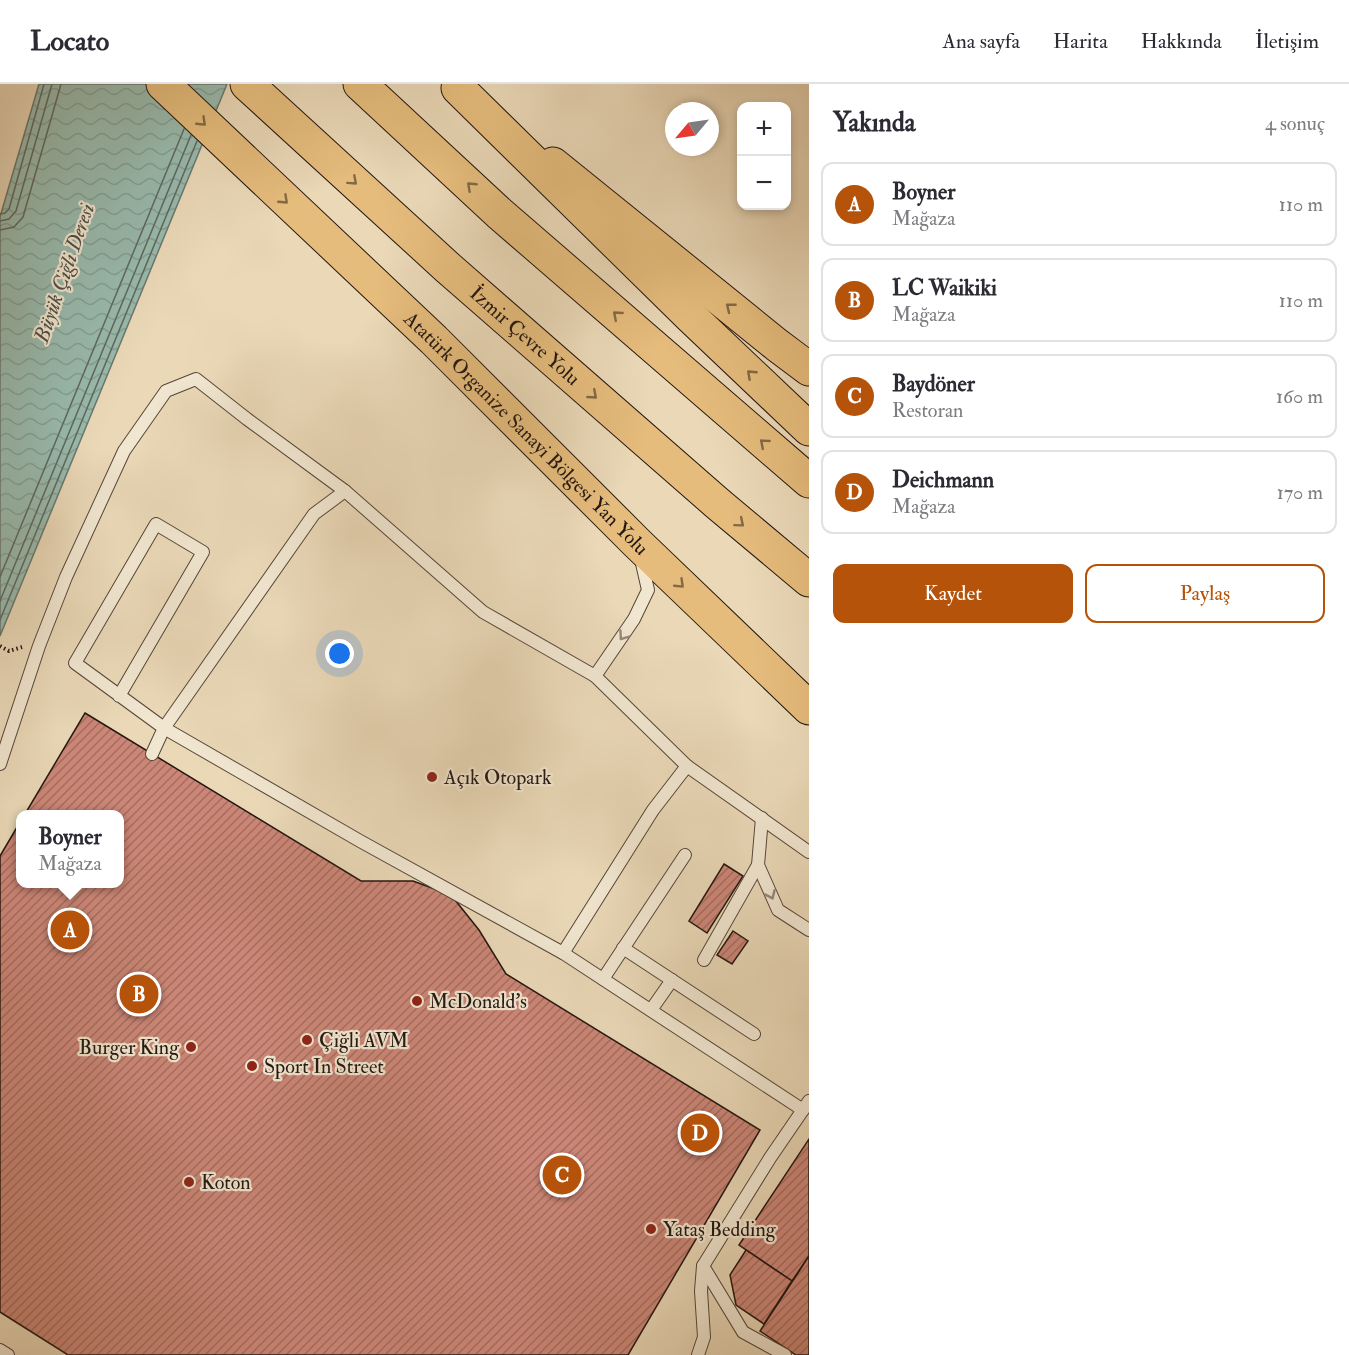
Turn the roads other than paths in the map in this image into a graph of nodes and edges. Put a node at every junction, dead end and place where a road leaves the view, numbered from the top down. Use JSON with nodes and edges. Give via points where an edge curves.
{"nodes":[{"id":1,"x":163,"y":84,"type":"edge"},
{"id":2,"x":360,"y":84,"type":"edge"},
{"id":3,"x":456,"y":86,"type":"edge"},
{"id":4,"x":255,"y":92,"type":"edge"},
{"id":5,"x":809,"y":369,"type":"edge"},
{"id":6,"x":809,"y":429,"type":"edge"},
{"id":7,"x":809,"y":481,"type":"edge"},
{"id":8,"x":345,"y":490,"type":"junction"},
{"id":9,"x":637,"y":543,"type":"junction"},
{"id":10,"x":809,"y":580,"type":"edge"},
{"id":11,"x":595,"y":676,"type":"junction"},
{"id":12,"x":119,"y":696,"type":"junction"},
{"id":13,"x":809,"y":708,"type":"edge"},
{"id":14,"x":164,"y":728,"type":"junction"},
{"id":15,"x":152,"y":754,"type":"dead end"},
{"id":16,"x":0,"y":764,"type":"edge"},
{"id":17,"x":687,"y":766,"type":"junction"},
{"id":18,"x":762,"y":818,"type":"junction"},
{"id":19,"x":809,"y":852,"type":"edge"},
{"id":20,"x":685,"y":855,"type":"dead end"},
{"id":21,"x":758,"y":865,"type":"junction"},
{"id":22,"x":809,"y":930,"type":"edge"},
{"id":23,"x":623,"y":948,"type":"junction"},
{"id":24,"x":563,"y":953,"type":"junction"},
{"id":25,"x":704,"y":960,"type":"dead end"},
{"id":26,"x":603,"y":979,"type":"junction"},
{"id":27,"x":672,"y":980,"type":"junction"},
{"id":28,"x":651,"y":1010,"type":"junction"},
{"id":29,"x":754,"y":1034,"type":"dead end"},
{"id":30,"x":806,"y":1105,"type":"edge"},
{"id":31,"x":703,"y":1266,"type":"junction"},
{"id":32,"x":0,"y":1350,"type":"edge"},
{"id":33,"x":8,"y":1355,"type":"edge"},
{"id":34,"x":698,"y":1355,"type":"edge"},
{"id":35,"x":785,"y":1355,"type":"edge"}],
"edges":[{"from":1,"to":9,"type":"main road","name":"Atatürk Organize Sanayi Bölgesi Yan Yolu","one_way":true,"via":[[434,340]]},
{"from":7,"to":2,"type":"main road","one_way":true,"via":[[499,213]]},
{"from":5,"to":3,"type":"main road","one_way":true},
{"from":6,"to":3,"type":"main road","one_way":true},
{"from":4,"to":10,"type":"main road","name":"İzmir Çevre Yolu","one_way":true,"via":[[456,275]]},
{"from":8,"to":11,"type":"lane","via":[[483,612]]},
{"from":8,"to":14,"type":"lane","via":[[314,514]]},
{"from":8,"to":16,"type":"lane","via":[[196,379],[166,391],[124,451],[66,576]]},
{"from":9,"to":11,"type":"lane","one_way":true,"via":[[648,590],[634,619]]},
{"from":9,"to":13,"type":"main road","name":"Atatürk Organize Sanayi Bölgesi Yan Yolu","one_way":true},
{"from":11,"to":17,"type":"lane"},
{"from":12,"to":12,"type":"lane","via":[[203,552],[156,524],[75,663]]},
{"from":12,"to":14,"type":"lane"},
{"from":14,"to":15,"type":"lane"},
{"from":14,"to":24,"type":"lane"},
{"from":17,"to":18,"type":"lane"},
{"from":17,"to":24,"type":"lane","via":[[653,810]]},
{"from":18,"to":19,"type":"lane"},
{"from":18,"to":21,"type":"lane"},
{"from":20,"to":23,"type":"lane"},
{"from":21,"to":22,"type":"lane","one_way":true,"via":[[778,910]]},
{"from":21,"to":25,"type":"lane"},
{"from":23,"to":26,"type":"lane"},
{"from":23,"to":27,"type":"lane"},
{"from":24,"to":26,"type":"lane"},
{"from":26,"to":28,"type":"lane"},
{"from":27,"to":28,"type":"lane"},
{"from":27,"to":29,"type":"lane"},
{"from":28,"to":30,"type":"lane"},
{"from":30,"to":31,"type":"lane"},
{"from":31,"to":34,"type":"lane","via":[[704,1336]]},
{"from":31,"to":35,"type":"lane","via":[[743,1332]]},
{"from":32,"to":33,"type":"lane"}]}
